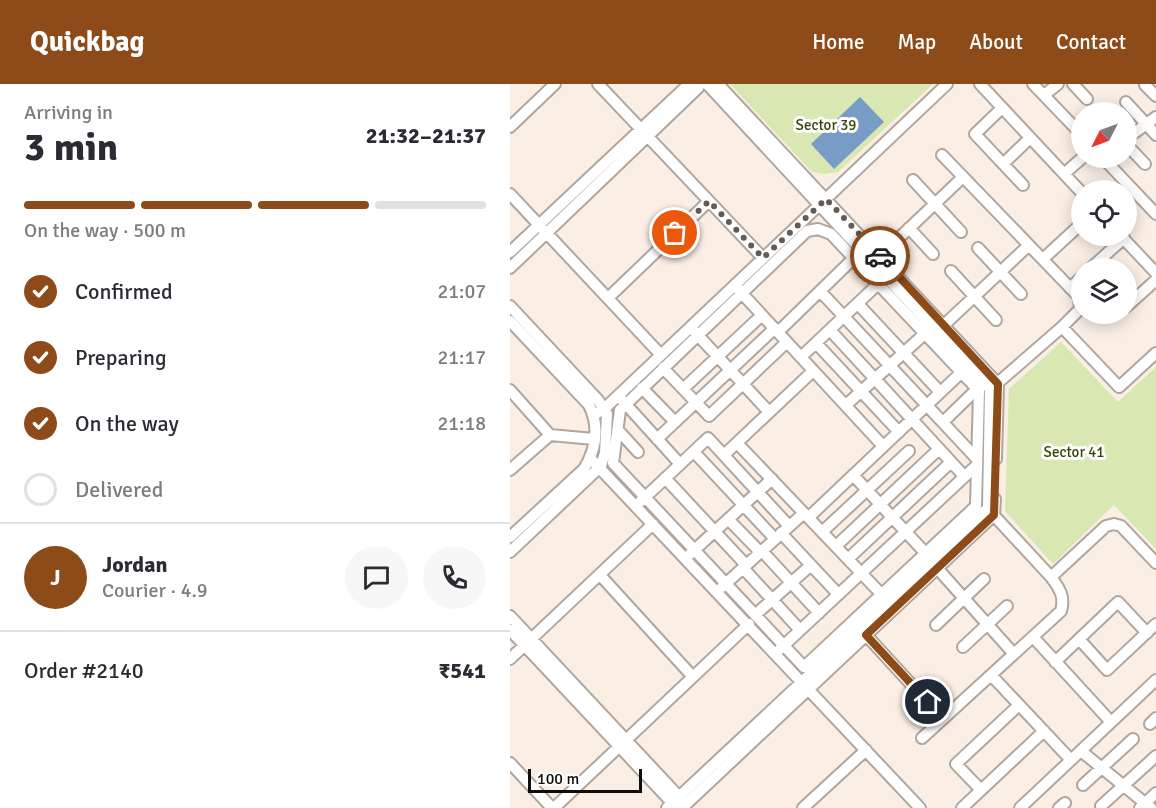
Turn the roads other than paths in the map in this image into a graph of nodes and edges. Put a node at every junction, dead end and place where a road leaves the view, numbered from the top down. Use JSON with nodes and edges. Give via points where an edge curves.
{"nodes":[{"id":1,"x":555,"y":84,"type":"edge"},
{"id":2,"x":598,"y":84,"type":"edge"},
{"id":3,"x":689,"y":84,"type":"edge"},
{"id":4,"x":700,"y":84,"type":"edge"},
{"id":5,"x":707,"y":84,"type":"edge"},
{"id":6,"x":718,"y":84,"type":"edge"},
{"id":7,"x":947,"y":84,"type":"edge"},
{"id":8,"x":980,"y":84,"type":"edge"},
{"id":9,"x":1034,"y":84,"type":"edge"},
{"id":10,"x":1058,"y":84,"type":"edge"},
{"id":11,"x":1073,"y":84,"type":"edge"},
{"id":12,"x":1145,"y":85,"type":"edge"},
{"id":13,"x":1044,"y":95,"type":"junction"},
{"id":14,"x":1156,"y":96,"type":"edge"},
{"id":15,"x":1087,"y":99,"type":"dead end"},
{"id":16,"x":1002,"y":108,"type":"junction"},
{"id":17,"x":1137,"y":114,"type":"edge"},
{"id":18,"x":1156,"y":117,"type":"edge"},
{"id":19,"x":1071,"y":123,"type":"edge"},
{"id":20,"x":1146,"y":124,"type":"junction"},
{"id":21,"x":510,"y":127,"type":"edge"},
{"id":22,"x":1137,"y":132,"type":"edge"},
{"id":23,"x":644,"y":133,"type":"junction"},
{"id":24,"x":1156,"y":135,"type":"edge"},
{"id":25,"x":1030,"y":138,"type":"junction"},
{"id":26,"x":1137,"y":154,"type":"edge"},
{"id":27,"x":942,"y":155,"type":"dead end"},
{"id":28,"x":1003,"y":164,"type":"junction"},
{"id":29,"x":1145,"y":164,"type":"dead end"},
{"id":30,"x":1071,"y":168,"type":"edge"},
{"id":31,"x":1113,"y":168,"type":"edge"},
{"id":32,"x":1064,"y":174,"type":"junction"},
{"id":33,"x":963,"y":177,"type":"junction"},
{"id":34,"x":913,"y":180,"type":"dead end"},
{"id":35,"x":1124,"y":180,"type":"edge"},
{"id":36,"x":1071,"y":181,"type":"edge"},
{"id":37,"x":1023,"y":185,"type":"dead end"},
{"id":38,"x":1137,"y":194,"type":"edge"},
{"id":39,"x":510,"y":195,"type":"edge"},
{"id":40,"x":709,"y":201,"type":"junction"},
{"id":41,"x":823,"y":202,"type":"junction"},
{"id":42,"x":934,"y":204,"type":"junction"},
{"id":43,"x":1156,"y":214,"type":"edge"},
{"id":44,"x":909,"y":228,"type":"junction"},
{"id":45,"x":543,"y":229,"type":"junction"},
{"id":46,"x":961,"y":232,"type":"dead end"},
{"id":47,"x":1071,"y":233,"type":"edge"},
{"id":48,"x":1029,"y":245,"type":"junction"},
{"id":49,"x":1114,"y":246,"type":"edge"},
{"id":50,"x":1131,"y":246,"type":"edge"},
{"id":51,"x":978,"y":248,"type":"dead end"},
{"id":52,"x":510,"y":252,"type":"edge"},
{"id":53,"x":858,"y":254,"type":"junction"},
{"id":54,"x":933,"y":254,"type":"dead end"},
{"id":55,"x":880,"y":256,"type":"junction"},
{"id":56,"x":763,"y":258,"type":"junction"},
{"id":57,"x":1101,"y":258,"type":"edge"},
{"id":58,"x":1043,"y":259,"type":"junction"},
{"id":59,"x":510,"y":267,"type":"edge"},
{"id":60,"x":951,"y":271,"type":"dead end"},
{"id":61,"x":1000,"y":272,"type":"junction"},
{"id":62,"x":1156,"y":273,"type":"edge"},
{"id":63,"x":1156,"y":280,"type":"edge"},
{"id":64,"x":878,"y":284,"type":"junction"},
{"id":65,"x":1070,"y":288,"type":"joint"},
{"id":66,"x":738,"y":289,"type":"junction"},
{"id":67,"x":820,"y":291,"type":"junction"},
{"id":68,"x":1021,"y":294,"type":"dead end"},
{"id":69,"x":974,"y":297,"type":"junction"},
{"id":70,"x":1137,"y":297,"type":"edge"},
{"id":71,"x":608,"y":298,"type":"junction"},
{"id":72,"x":858,"y":304,"type":"junction"},
{"id":73,"x":510,"y":306,"type":"edge"},
{"id":74,"x":762,"y":315,"type":"junction"},
{"id":75,"x":844,"y":317,"type":"junction"},
{"id":76,"x":996,"y":320,"type":"dead end"},
{"id":77,"x":510,"y":321,"type":"edge"},
{"id":78,"x":944,"y":326,"type":"junction"},
{"id":79,"x":1062,"y":327,"type":"junction"},
{"id":80,"x":776,"y":330,"type":"junction"},
{"id":81,"x":830,"y":330,"type":"junction"},
{"id":82,"x":928,"y":330,"type":"junction"},
{"id":83,"x":694,"y":331,"type":"junction"},
{"id":84,"x":787,"y":342,"type":"junction"},
{"id":85,"x":816,"y":343,"type":"junction"},
{"id":86,"x":903,"y":353,"type":"junction"},
{"id":87,"x":1156,"y":353,"type":"edge"},
{"id":88,"x":661,"y":354,"type":"junction"},
{"id":89,"x":717,"y":357,"type":"junction"},
{"id":90,"x":801,"y":357,"type":"junction"},
{"id":91,"x":890,"y":365,"type":"junction"},
{"id":92,"x":663,"y":368,"type":"junction"},
{"id":93,"x":965,"y":369,"type":"junction"},
{"id":94,"x":730,"y":370,"type":"junction"},
{"id":95,"x":813,"y":370,"type":"junction"},
{"id":96,"x":874,"y":379,"type":"junction"},
{"id":97,"x":742,"y":384,"type":"junction"},
{"id":98,"x":994,"y":386,"type":"junction"},
{"id":99,"x":642,"y":388,"type":"junction"},
{"id":100,"x":683,"y":389,"type":"junction"},
{"id":101,"x":977,"y":389,"type":"junction"},
{"id":102,"x":510,"y":390,"type":"edge"},
{"id":103,"x":861,"y":391,"type":"junction"},
{"id":104,"x":940,"y":392,"type":"junction"},
{"id":105,"x":618,"y":396,"type":"junction"},
{"id":106,"x":696,"y":403,"type":"junction"},
{"id":107,"x":626,"y":405,"type":"junction"},
{"id":108,"x":846,"y":405,"type":"junction"},
{"id":109,"x":927,"y":405,"type":"junction"},
{"id":110,"x":599,"y":412,"type":"junction"},
{"id":111,"x":769,"y":412,"type":"junction"},
{"id":112,"x":912,"y":419,"type":"junction"},
{"id":113,"x":675,"y":422,"type":"junction"},
{"id":114,"x":943,"y":422,"type":"junction"},
{"id":115,"x":618,"y":430,"type":"junction"},
{"id":116,"x":899,"y":432,"type":"junction"},
{"id":117,"x":550,"y":435,"type":"junction"},
{"id":118,"x":594,"y":439,"type":"junction"},
{"id":119,"x":657,"y":439,"type":"junction"},
{"id":120,"x":737,"y":442,"type":"junction"},
{"id":121,"x":884,"y":446,"type":"junction"},
{"id":122,"x":939,"y":449,"type":"junction"},
{"id":123,"x":909,"y":451,"type":"dead end"},
{"id":124,"x":638,"y":452,"type":"dead end"},
{"id":125,"x":694,"y":452,"type":"junction"},
{"id":126,"x":724,"y":455,"type":"junction"},
{"id":127,"x":591,"y":459,"type":"junction"},
{"id":128,"x":951,"y":462,"type":"junction"},
{"id":129,"x":977,"y":462,"type":"junction"},
{"id":130,"x":680,"y":464,"type":"junction"},
{"id":131,"x":599,"y":468,"type":"junction"},
{"id":132,"x":510,"y":470,"type":"edge"},
{"id":133,"x":853,"y":475,"type":"junction"},
{"id":134,"x":964,"y":476,"type":"junction"},
{"id":135,"x":665,"y":478,"type":"junction"},
{"id":136,"x":772,"y":479,"type":"junction"},
{"id":137,"x":867,"y":490,"type":"junction"},
{"id":138,"x":758,"y":492,"type":"junction"},
{"id":139,"x":645,"y":497,"type":"junction"},
{"id":140,"x":880,"y":504,"type":"junction"},
{"id":141,"x":743,"y":505,"type":"junction"},
{"id":142,"x":636,"y":506,"type":"junction"},
{"id":143,"x":991,"y":512,"type":"junction"},
{"id":144,"x":806,"y":515,"type":"junction"},
{"id":145,"x":892,"y":518,"type":"junction"},
{"id":146,"x":728,"y":519,"type":"junction"},
{"id":147,"x":653,"y":524,"type":"junction"},
{"id":148,"x":715,"y":531,"type":"junction"},
{"id":149,"x":822,"y":532,"type":"junction"},
{"id":150,"x":905,"y":532,"type":"junction"},
{"id":151,"x":782,"y":533,"type":"junction"},
{"id":152,"x":510,"y":537,"type":"edge"},
{"id":153,"x":836,"y":546,"type":"junction"},
{"id":154,"x":510,"y":552,"type":"edge"},
{"id":155,"x":761,"y":552,"type":"junction"},
{"id":156,"x":690,"y":554,"type":"junction"},
{"id":157,"x":848,"y":559,"type":"junction"},
{"id":158,"x":931,"y":561,"type":"junction"},
{"id":159,"x":1156,"y":563,"type":"edge"},
{"id":160,"x":811,"y":565,"type":"junction"},
{"id":161,"x":744,"y":567,"type":"junction"},
{"id":162,"x":861,"y":573,"type":"junction"},
{"id":163,"x":600,"y":574,"type":"junction"},
{"id":164,"x":1051,"y":577,"type":"junction"},
{"id":165,"x":984,"y":579,"type":"dead end"},
{"id":166,"x":791,"y":583,"type":"junction"},
{"id":167,"x":722,"y":587,"type":"junction"},
{"id":168,"x":838,"y":594,"type":"junction"},
{"id":169,"x":885,"y":598,"type":"junction"},
{"id":170,"x":964,"y":599,"type":"junction"},
{"id":171,"x":772,"y":600,"type":"junction"},
{"id":172,"x":1007,"y":606,"type":"dead end"},
{"id":173,"x":819,"y":613,"type":"junction"},
{"id":174,"x":510,"y":616,"type":"edge"},
{"id":175,"x":752,"y":620,"type":"junction"},
{"id":176,"x":987,"y":624,"type":"junction"},
{"id":177,"x":1156,"y":624,"type":"edge"},
{"id":178,"x":936,"y":625,"type":"dead end"},
{"id":179,"x":510,"y":630,"type":"edge"},
{"id":180,"x":800,"y":630,"type":"junction"},
{"id":181,"x":1147,"y":633,"type":"junction"},
{"id":182,"x":866,"y":635,"type":"junction"},
{"id":183,"x":1033,"y":638,"type":"junction"},
{"id":184,"x":1078,"y":639,"type":"junction"},
{"id":185,"x":528,"y":642,"type":"junction"},
{"id":186,"x":963,"y":647,"type":"dead end"},
{"id":187,"x":780,"y":650,"type":"junction"},
{"id":188,"x":1014,"y":654,"type":"junction"},
{"id":189,"x":510,"y":658,"type":"edge"},
{"id":190,"x":1055,"y":662,"type":"junction"},
{"id":191,"x":991,"y":675,"type":"junction"},
{"id":192,"x":693,"y":677,"type":"junction"},
{"id":193,"x":1156,"y":680,"type":"edge"},
{"id":194,"x":805,"y":685,"type":"junction"},
{"id":195,"x":1019,"y":705,"type":"junction"},
{"id":196,"x":943,"y":719,"type":"junction"},
{"id":197,"x":1111,"y":722,"type":"junction"},
{"id":198,"x":1044,"y":731,"type":"junction"},
{"id":199,"x":922,"y":738,"type":"dead end"},
{"id":200,"x":1133,"y":739,"type":"dead end"},
{"id":201,"x":623,"y":743,"type":"junction"},
{"id":202,"x":866,"y":750,"type":"junction"},
{"id":203,"x":1081,"y":751,"type":"junction"},
{"id":204,"x":1156,"y":756,"type":"edge"},
{"id":205,"x":1071,"y":760,"type":"junction"},
{"id":206,"x":510,"y":763,"type":"edge"},
{"id":207,"x":1102,"y":768,"type":"junction"},
{"id":208,"x":1083,"y":785,"type":"dead end"},
{"id":209,"x":1123,"y":785,"type":"junction"},
{"id":210,"x":981,"y":790,"type":"junction"},
{"id":211,"x":1156,"y":793,"type":"edge"},
{"id":212,"x":679,"y":805,"type":"edge"},
{"id":213,"x":1101,"y":806,"type":"dead end"},
{"id":214,"x":1145,"y":806,"type":"edge"},
{"id":215,"x":808,"y":807,"type":"edge"},
{"id":216,"x":553,"y":808,"type":"edge"},
{"id":217,"x":920,"y":808,"type":"edge"},
{"id":218,"x":962,"y":808,"type":"edge"},
{"id":219,"x":1020,"y":808,"type":"edge"}],
"edges":[{"from":1,"to":21,"type":"street"},
{"from":2,"to":23,"type":"street"},
{"from":3,"to":23,"type":"street"},
{"from":4,"to":23,"type":"street"},
{"from":5,"to":41,"type":"street"},
{"from":6,"to":41,"type":"street"},
{"from":7,"to":41,"type":"street"},
{"from":8,"to":16,"type":"street"},
{"from":9,"to":13,"type":"street"},
{"from":10,"to":13,"type":"street"},
{"from":11,"to":15,"type":"street"},
{"from":12,"to":14,"type":"street"},
{"from":13,"to":19,"type":"street"},
{"from":16,"to":25,"type":"street"},
{"from":16,"to":28,"type":"street","via":[[975,134]]},
{"from":17,"to":20,"type":"street"},
{"from":18,"to":20,"type":"street"},
{"from":20,"to":22,"type":"street"},
{"from":20,"to":24,"type":"street"},
{"from":23,"to":40,"type":"street"},
{"from":23,"to":45,"type":"street"},
{"from":25,"to":28,"type":"street"},
{"from":25,"to":32,"type":"street"},
{"from":26,"to":29,"type":"street"},
{"from":27,"to":33,"type":"street"},
{"from":28,"to":37,"type":"street"},
{"from":30,"to":32,"type":"street"},
{"from":31,"to":35,"type":"street"},
{"from":32,"to":36,"type":"street"},
{"from":33,"to":42,"type":"street"},
{"from":33,"to":48,"type":"street"},
{"from":34,"to":42,"type":"street"},
{"from":38,"to":43,"type":"street"},
{"from":39,"to":45,"type":"street"},
{"from":40,"to":56,"type":"street"},
{"from":40,"to":71,"type":"street"},
{"from":41,"to":53,"type":"street"},
{"from":41,"to":55,"type":"street"},
{"from":41,"to":56,"type":"street"},
{"from":42,"to":44,"type":"street"},
{"from":42,"to":46,"type":"street"},
{"from":44,"to":54,"type":"street"},
{"from":44,"to":55,"type":"street"},
{"from":45,"to":52,"type":"street"},
{"from":45,"to":59,"type":"street"},
{"from":45,"to":71,"type":"street"},
{"from":47,"to":58,"type":"street"},
{"from":48,"to":58,"type":"street"},
{"from":48,"to":61,"type":"street"},
{"from":49,"to":57,"type":"street"},
{"from":50,"to":62,"type":"street"},
{"from":51,"to":61,"type":"street"},
{"from":53,"to":64,"type":"street"},
{"from":53,"to":66,"type":"street","via":[[831,234],[818,229],[807,231]]},
{"from":53,"to":67,"type":"street"},
{"from":53,"to":82,"type":"street"},
{"from":55,"to":78,"type":"street"},
{"from":56,"to":66,"type":"street"},
{"from":58,"to":65,"type":"street"},
{"from":60,"to":69,"type":"street"},
{"from":61,"to":68,"type":"street"},
{"from":61,"to":69,"type":"street"},
{"from":63,"to":70,"type":"street"},
{"from":64,"to":72,"type":"street"},
{"from":64,"to":82,"type":"street"},
{"from":65,"to":79,"type":"street","via":[[1079,297],[1080,309]]},
{"from":66,"to":74,"type":"street"},
{"from":66,"to":83,"type":"street"},
{"from":67,"to":75,"type":"street"},
{"from":67,"to":80,"type":"street"},
{"from":69,"to":76,"type":"street"},
{"from":69,"to":78,"type":"street"},
{"from":71,"to":88,"type":"street"},
{"from":72,"to":75,"type":"street"},
{"from":72,"to":86,"type":"street"},
{"from":73,"to":110,"type":"street","via":[[598,400]]},
{"from":74,"to":80,"type":"street"},
{"from":74,"to":89,"type":"street"},
{"from":75,"to":81,"type":"street"},
{"from":75,"to":91,"type":"street"},
{"from":77,"to":110,"type":"street"},
{"from":78,"to":98,"type":"street"},
{"from":79,"to":87,"type":"street","via":[[1119,387]]},
{"from":79,"to":98,"type":"street"},
{"from":80,"to":84,"type":"street"},
{"from":80,"to":94,"type":"street"},
{"from":81,"to":85,"type":"street"},
{"from":81,"to":96,"type":"street"},
{"from":82,"to":86,"type":"street"},
{"from":82,"to":93,"type":"street"},
{"from":83,"to":88,"type":"street"},
{"from":83,"to":89,"type":"street"},
{"from":83,"to":92,"type":"street"},
{"from":84,"to":90,"type":"street"},
{"from":84,"to":97,"type":"street"},
{"from":85,"to":90,"type":"street"},
{"from":85,"to":103,"type":"street"},
{"from":86,"to":91,"type":"street"},
{"from":86,"to":104,"type":"street"},
{"from":88,"to":105,"type":"street"},
{"from":89,"to":94,"type":"street"},
{"from":89,"to":100,"type":"street"},
{"from":90,"to":95,"type":"street"},
{"from":91,"to":96,"type":"street"},
{"from":91,"to":109,"type":"street"},
{"from":92,"to":99,"type":"street"},
{"from":92,"to":100,"type":"street"},
{"from":93,"to":98,"type":"street"},
{"from":93,"to":101,"type":"street"},
{"from":93,"to":104,"type":"street"},
{"from":94,"to":97,"type":"street"},
{"from":94,"to":106,"type":"street"},
{"from":95,"to":108,"type":"street"},
{"from":95,"to":111,"type":"street"},
{"from":96,"to":103,"type":"street"},
{"from":96,"to":112,"type":"street"},
{"from":97,"to":106,"type":"street","via":[[708,416]]},
{"from":97,"to":111,"type":"street"},
{"from":98,"to":143,"type":"street"},
{"from":99,"to":107,"type":"street"},
{"from":99,"to":113,"type":"street"},
{"from":100,"to":106,"type":"street"},
{"from":101,"to":114,"type":"street"},
{"from":101,"to":129,"type":"street"},
{"from":102,"to":117,"type":"street"},
{"from":103,"to":108,"type":"street"},
{"from":103,"to":116,"type":"street"},
{"from":104,"to":109,"type":"street"},
{"from":105,"to":107,"type":"street"},
{"from":105,"to":110,"type":"street"},
{"from":106,"to":113,"type":"street"},
{"from":107,"to":115,"type":"street","via":[[620,410]]},
{"from":107,"to":119,"type":"street"},
{"from":108,"to":121,"type":"street"},
{"from":109,"to":112,"type":"street"},
{"from":109,"to":114,"type":"street"},
{"from":110,"to":118,"type":"street"},
{"from":110,"to":131,"type":"street","via":[[607,414]]},
{"from":111,"to":120,"type":"street"},
{"from":112,"to":116,"type":"street"},
{"from":112,"to":122,"type":"street"},
{"from":113,"to":119,"type":"street"},
{"from":114,"to":129,"type":"street"},
{"from":115,"to":124,"type":"street"},
{"from":115,"to":139,"type":"street","via":[[613,463]]},
{"from":116,"to":121,"type":"street"},
{"from":117,"to":118,"type":"street"},
{"from":117,"to":132,"type":"street"},
{"from":118,"to":127,"type":"street"},
{"from":119,"to":130,"type":"street"},
{"from":120,"to":126,"type":"street"},
{"from":120,"to":136,"type":"street"},
{"from":121,"to":133,"type":"street"},
{"from":122,"to":128,"type":"street"},
{"from":122,"to":140,"type":"street"},
{"from":123,"to":137,"type":"street"},
{"from":125,"to":126,"type":"street","via":[[708,438]]},
{"from":125,"to":130,"type":"street"},
{"from":125,"to":141,"type":"street"},
{"from":126,"to":138,"type":"street"},
{"from":127,"to":131,"type":"street"},
{"from":127,"to":152,"type":"street"},
{"from":128,"to":134,"type":"street"},
{"from":128,"to":145,"type":"street"},
{"from":129,"to":134,"type":"street"},
{"from":129,"to":158,"type":"street","via":[[976,506]]},
{"from":130,"to":135,"type":"street"},
{"from":131,"to":142,"type":"street"},
{"from":131,"to":154,"type":"street"},
{"from":133,"to":137,"type":"street"},
{"from":133,"to":144,"type":"street"},
{"from":134,"to":150,"type":"street"},
{"from":135,"to":139,"type":"street"},
{"from":135,"to":148,"type":"street"},
{"from":136,"to":138,"type":"street"},
{"from":136,"to":144,"type":"street"},
{"from":137,"to":140,"type":"street"},
{"from":137,"to":149,"type":"street"},
{"from":138,"to":141,"type":"street"},
{"from":138,"to":151,"type":"street"},
{"from":139,"to":142,"type":"street"},
{"from":139,"to":156,"type":"street"},
{"from":140,"to":145,"type":"street"},
{"from":140,"to":153,"type":"street"},
{"from":141,"to":146,"type":"street"},
{"from":141,"to":151,"type":"street"},
{"from":142,"to":147,"type":"street"},
{"from":143,"to":158,"type":"street"},
{"from":143,"to":164,"type":"street"},
{"from":144,"to":149,"type":"street"},
{"from":144,"to":151,"type":"street"},
{"from":145,"to":150,"type":"street"},
{"from":145,"to":157,"type":"street"},
{"from":146,"to":148,"type":"street"},
{"from":146,"to":155,"type":"street"},
{"from":147,"to":156,"type":"street"},
{"from":147,"to":163,"type":"street"},
{"from":148,"to":156,"type":"street"},
{"from":148,"to":161,"type":"street"},
{"from":149,"to":153,"type":"street"},
{"from":150,"to":158,"type":"street"},
{"from":150,"to":162,"type":"street"},
{"from":151,"to":155,"type":"street"},
{"from":151,"to":160,"type":"street"},
{"from":153,"to":157,"type":"street"},
{"from":155,"to":161,"type":"street"},
{"from":155,"to":166,"type":"street"},
{"from":156,"to":167,"type":"street"},
{"from":157,"to":162,"type":"street"},
{"from":158,"to":169,"type":"street"},
{"from":158,"to":170,"type":"street"},
{"from":158,"to":182,"type":"street"},
{"from":159,"to":164,"type":"street","via":[[1120,526],[1113,524],[1106,526]]},
{"from":160,"to":166,"type":"street"},
{"from":160,"to":168,"type":"street"},
{"from":161,"to":167,"type":"street"},
{"from":161,"to":171,"type":"street"},
{"from":162,"to":168,"type":"street"},
{"from":162,"to":169,"type":"street"},
{"from":163,"to":185,"type":"street"},
{"from":163,"to":192,"type":"street"},
{"from":164,"to":183,"type":"street","via":[[1064,600],[1061,611]]},
{"from":165,"to":170,"type":"street"},
{"from":166,"to":171,"type":"street"},
{"from":166,"to":173,"type":"street"},
{"from":167,"to":175,"type":"street"},
{"from":168,"to":173,"type":"street"},
{"from":169,"to":187,"type":"street","via":[[804,667]]},
{"from":169,"to":194,"type":"street"},
{"from":170,"to":176,"type":"street"},
{"from":170,"to":178,"type":"street"},
{"from":171,"to":175,"type":"street"},
{"from":171,"to":180,"type":"street"},
{"from":172,"to":176,"type":"street"},
{"from":173,"to":180,"type":"street"},
{"from":174,"to":185,"type":"street"},
{"from":175,"to":187,"type":"street"},
{"from":175,"to":192,"type":"street"},
{"from":176,"to":186,"type":"street"},
{"from":176,"to":188,"type":"street"},
{"from":177,"to":181,"type":"street"},
{"from":179,"to":185,"type":"street"},
{"from":180,"to":187,"type":"street"},
{"from":181,"to":184,"type":"street","via":[[1118,602]]},
{"from":181,"to":184,"type":"street","via":[[1107,670]]},
{"from":182,"to":194,"type":"street"},
{"from":182,"to":196,"type":"street"},
{"from":183,"to":188,"type":"street"},
{"from":183,"to":190,"type":"street"},
{"from":184,"to":190,"type":"street"},
{"from":185,"to":189,"type":"street"},
{"from":185,"to":201,"type":"street"},
{"from":187,"to":194,"type":"street"},
{"from":188,"to":191,"type":"street"},
{"from":190,"to":197,"type":"street"},
{"from":191,"to":195,"type":"street"},
{"from":191,"to":196,"type":"street"},
{"from":192,"to":201,"type":"street"},
{"from":193,"to":197,"type":"street"},
{"from":194,"to":202,"type":"street"},
{"from":194,"to":212,"type":"street"},
{"from":195,"to":198,"type":"street"},
{"from":195,"to":210,"type":"street","via":[[956,764]]},
{"from":196,"to":199,"type":"street"},
{"from":197,"to":203,"type":"street"},
{"from":198,"to":205,"type":"street"},
{"from":198,"to":210,"type":"street"},
{"from":200,"to":207,"type":"street"},
{"from":201,"to":212,"type":"street"},
{"from":201,"to":216,"type":"street"},
{"from":202,"to":215,"type":"street"},
{"from":202,"to":217,"type":"street"},
{"from":203,"to":205,"type":"street"},
{"from":203,"to":207,"type":"street"},
{"from":204,"to":209,"type":"street"},
{"from":205,"to":219,"type":"street"},
{"from":206,"to":216,"type":"street"},
{"from":207,"to":208,"type":"street"},
{"from":207,"to":209,"type":"street"},
{"from":209,"to":213,"type":"street"},
{"from":209,"to":214,"type":"street"},
{"from":210,"to":218,"type":"street"},
{"from":211,"to":214,"type":"street"}]}
